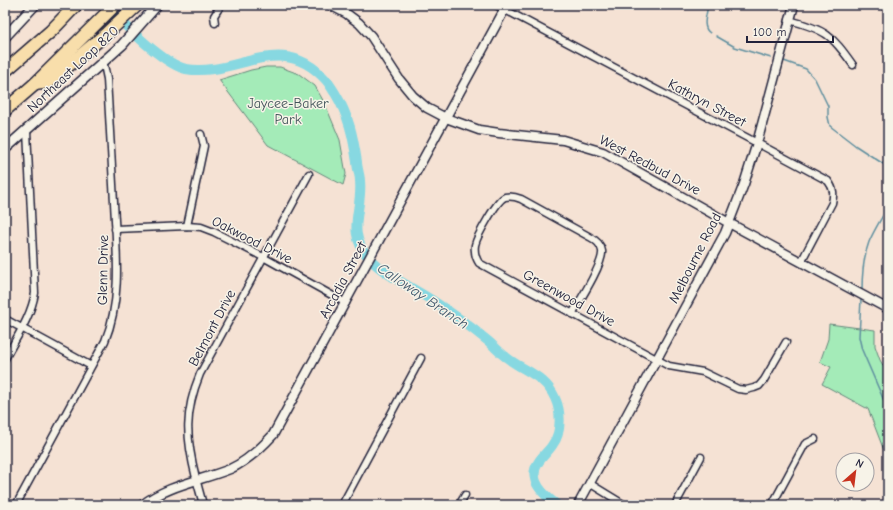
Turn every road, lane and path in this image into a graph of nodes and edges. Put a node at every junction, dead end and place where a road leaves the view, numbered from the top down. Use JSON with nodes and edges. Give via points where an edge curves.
{"nodes":[{"id":1,"x":35,"y":5,"type":"edge"},
{"id":2,"x":76,"y":5,"type":"edge"},
{"id":3,"x":115,"y":5,"type":"edge"},
{"id":4,"x":157,"y":5,"type":"edge"},
{"id":5,"x":221,"y":5,"type":"edge"},
{"id":6,"x":330,"y":5,"type":"edge"},
{"id":7,"x":496,"y":5,"type":"edge"},
{"id":8,"x":794,"y":5,"type":"edge"},
{"id":9,"x":136,"y":6,"type":"edge"},
{"id":10,"x":506,"y":7,"type":"edge"},
{"id":11,"x":789,"y":20,"type":"junction"},
{"id":12,"x":214,"y":23,"type":"dead end"},
{"id":13,"x":5,"y":37,"type":"edge"},
{"id":14,"x":103,"y":60,"type":"junction"},
{"id":15,"x":853,"y":65,"type":"dead end"},
{"id":16,"x":5,"y":71,"type":"edge"},
{"id":17,"x":35,"y":84,"type":"junction"},
{"id":18,"x":5,"y":110,"type":"edge"},
{"id":19,"x":446,"y":118,"type":"junction"},
{"id":20,"x":27,"y":131,"type":"junction"},
{"id":21,"x":201,"y":134,"type":"dead end"},
{"id":22,"x":757,"y":142,"type":"junction"},
{"id":23,"x":5,"y":149,"type":"edge"},
{"id":24,"x":309,"y":174,"type":"dead end"},
{"id":25,"x":729,"y":223,"type":"junction"},
{"id":26,"x":187,"y":226,"type":"junction"},
{"id":27,"x":116,"y":229,"type":"junction"},
{"id":28,"x":263,"y":257,"type":"junction"},
{"id":29,"x":802,"y":262,"type":"junction"},
{"id":30,"x":346,"y":303,"type":"junction"},
{"id":31,"x":888,"y":309,"type":"edge"},
{"id":32,"x":572,"y":314,"type":"junction"},
{"id":33,"x":5,"y":320,"type":"edge"},
{"id":34,"x":22,"y":328,"type":"junction"},
{"id":35,"x":786,"y":342,"type":"dead end"},
{"id":36,"x":421,"y":358,"type":"dead end"},
{"id":37,"x":5,"y":359,"type":"edge"},
{"id":38,"x":657,"y":359,"type":"junction"},
{"id":39,"x":91,"y":366,"type":"junction"},
{"id":40,"x":815,"y":439,"type":"dead end"},
{"id":41,"x":701,"y":457,"type":"dead end"},
{"id":42,"x":196,"y":480,"type":"junction"},
{"id":43,"x":589,"y":483,"type":"junction"},
{"id":44,"x":465,"y":495,"type":"dead end"},
{"id":45,"x":579,"y":503,"type":"edge"},
{"id":46,"x":16,"y":505,"type":"edge"},
{"id":47,"x":142,"y":505,"type":"edge"},
{"id":48,"x":203,"y":505,"type":"edge"},
{"id":49,"x":343,"y":505,"type":"edge"},
{"id":50,"x":459,"y":505,"type":"edge"},
{"id":51,"x":625,"y":505,"type":"edge"},
{"id":52,"x":675,"y":505,"type":"edge"},
{"id":53,"x":772,"y":505,"type":"edge"}],
"edges":[{"from":1,"to":13,"type":"main road"},
{"from":2,"to":16,"type":"highway","via":[[51,31]]},
{"from":3,"to":17,"type":"highway"},
{"from":4,"to":14,"type":"main road","name":"Northeast Loop 820","via":[[122,45]]},
{"from":5,"to":12,"type":"street","via":[[214,16]]},
{"from":6,"to":19,"type":"street","name":"West Redbud Drive","via":[[359,23],[414,96],[427,108]]},
{"from":7,"to":10,"type":"street","name":"Kathryn Street"},
{"from":8,"to":11,"type":"street","name":"Melbourne Road"},
{"from":9,"to":17,"type":"highway","via":[[49,82]]},
{"from":10,"to":19,"type":"street","name":"Arcadia Street"},
{"from":10,"to":22,"type":"street","name":"Kathryn Street"},
{"from":11,"to":15,"type":"street","via":[[828,34]]},
{"from":11,"to":22,"type":"street","name":"Melbourne Road"},
{"from":14,"to":20,"type":"main road","name":"Northeast Loop 820"},
{"from":14,"to":27,"type":"street","name":"Glenn Drive","via":[[107,79]]},
{"from":17,"to":18,"type":"highway"},
{"from":19,"to":25,"type":"street","name":"West Redbud Drive","via":[[479,130],[563,140],[603,152]]},
{"from":19,"to":30,"type":"street","name":"Arcadia Street"},
{"from":20,"to":23,"type":"main road","name":"Northeast Loop 820"},
{"from":20,"to":34,"type":"street","via":[[35,293],[34,303]]},
{"from":21,"to":26,"type":"street","via":[[204,146]]},
{"from":22,"to":25,"type":"street","name":"Melbourne Road"},
{"from":22,"to":29,"type":"street","name":"Kathryn Street","via":[[820,176],[832,186],[832,203]]},
{"from":24,"to":28,"type":"street","name":"Belmont Drive"},
{"from":25,"to":29,"type":"street","name":"West Redbud Drive"},
{"from":25,"to":38,"type":"street","name":"Melbourne Road"},
{"from":26,"to":27,"type":"street","name":"Oakwood Drive"},
{"from":26,"to":28,"type":"street","name":"Oakwood Drive","via":[[214,232]]},
{"from":27,"to":39,"type":"street","name":"Glenn Drive","via":[[117,282],[113,318],[105,341]]},
{"from":28,"to":30,"type":"street","name":"Oakwood Drive"},
{"from":28,"to":42,"type":"street","name":"Belmont Drive","via":[[194,389],[187,437]]},
{"from":29,"to":31,"type":"street","name":"West Redbud Drive"},
{"from":30,"to":42,"type":"street","name":"Arcadia Street","via":[[273,435],[256,452],[231,468]]},
{"from":32,"to":32,"type":"street","name":"Greenwood Drive","via":[[602,260],[602,251],[597,242],[521,199],[505,197],[500,200],[477,240],[475,254],[479,263]]},
{"from":32,"to":38,"type":"street","name":"Greenwood Drive"},
{"from":33,"to":34,"type":"street"},
{"from":34,"to":37,"type":"street"},
{"from":34,"to":39,"type":"street"},
{"from":35,"to":38,"type":"street","name":"Greenwood Drive","via":[[759,386],[746,390],[730,386],[703,372],[669,366]]},
{"from":36,"to":49,"type":"street"},
{"from":38,"to":43,"type":"street","name":"Melbourne Road"},
{"from":39,"to":46,"type":"street","name":"Glenn Drive"},
{"from":40,"to":53,"type":"street","via":[[806,444]]},
{"from":41,"to":52,"type":"street"},
{"from":42,"to":47,"type":"street","name":"Arcadia Street","via":[[162,492]]},
{"from":42,"to":48,"type":"street","name":"Belmont Drive"},
{"from":43,"to":45,"type":"street","name":"Melbourne Road"},
{"from":43,"to":51,"type":"street"},
{"from":44,"to":50,"type":"street"}]}
